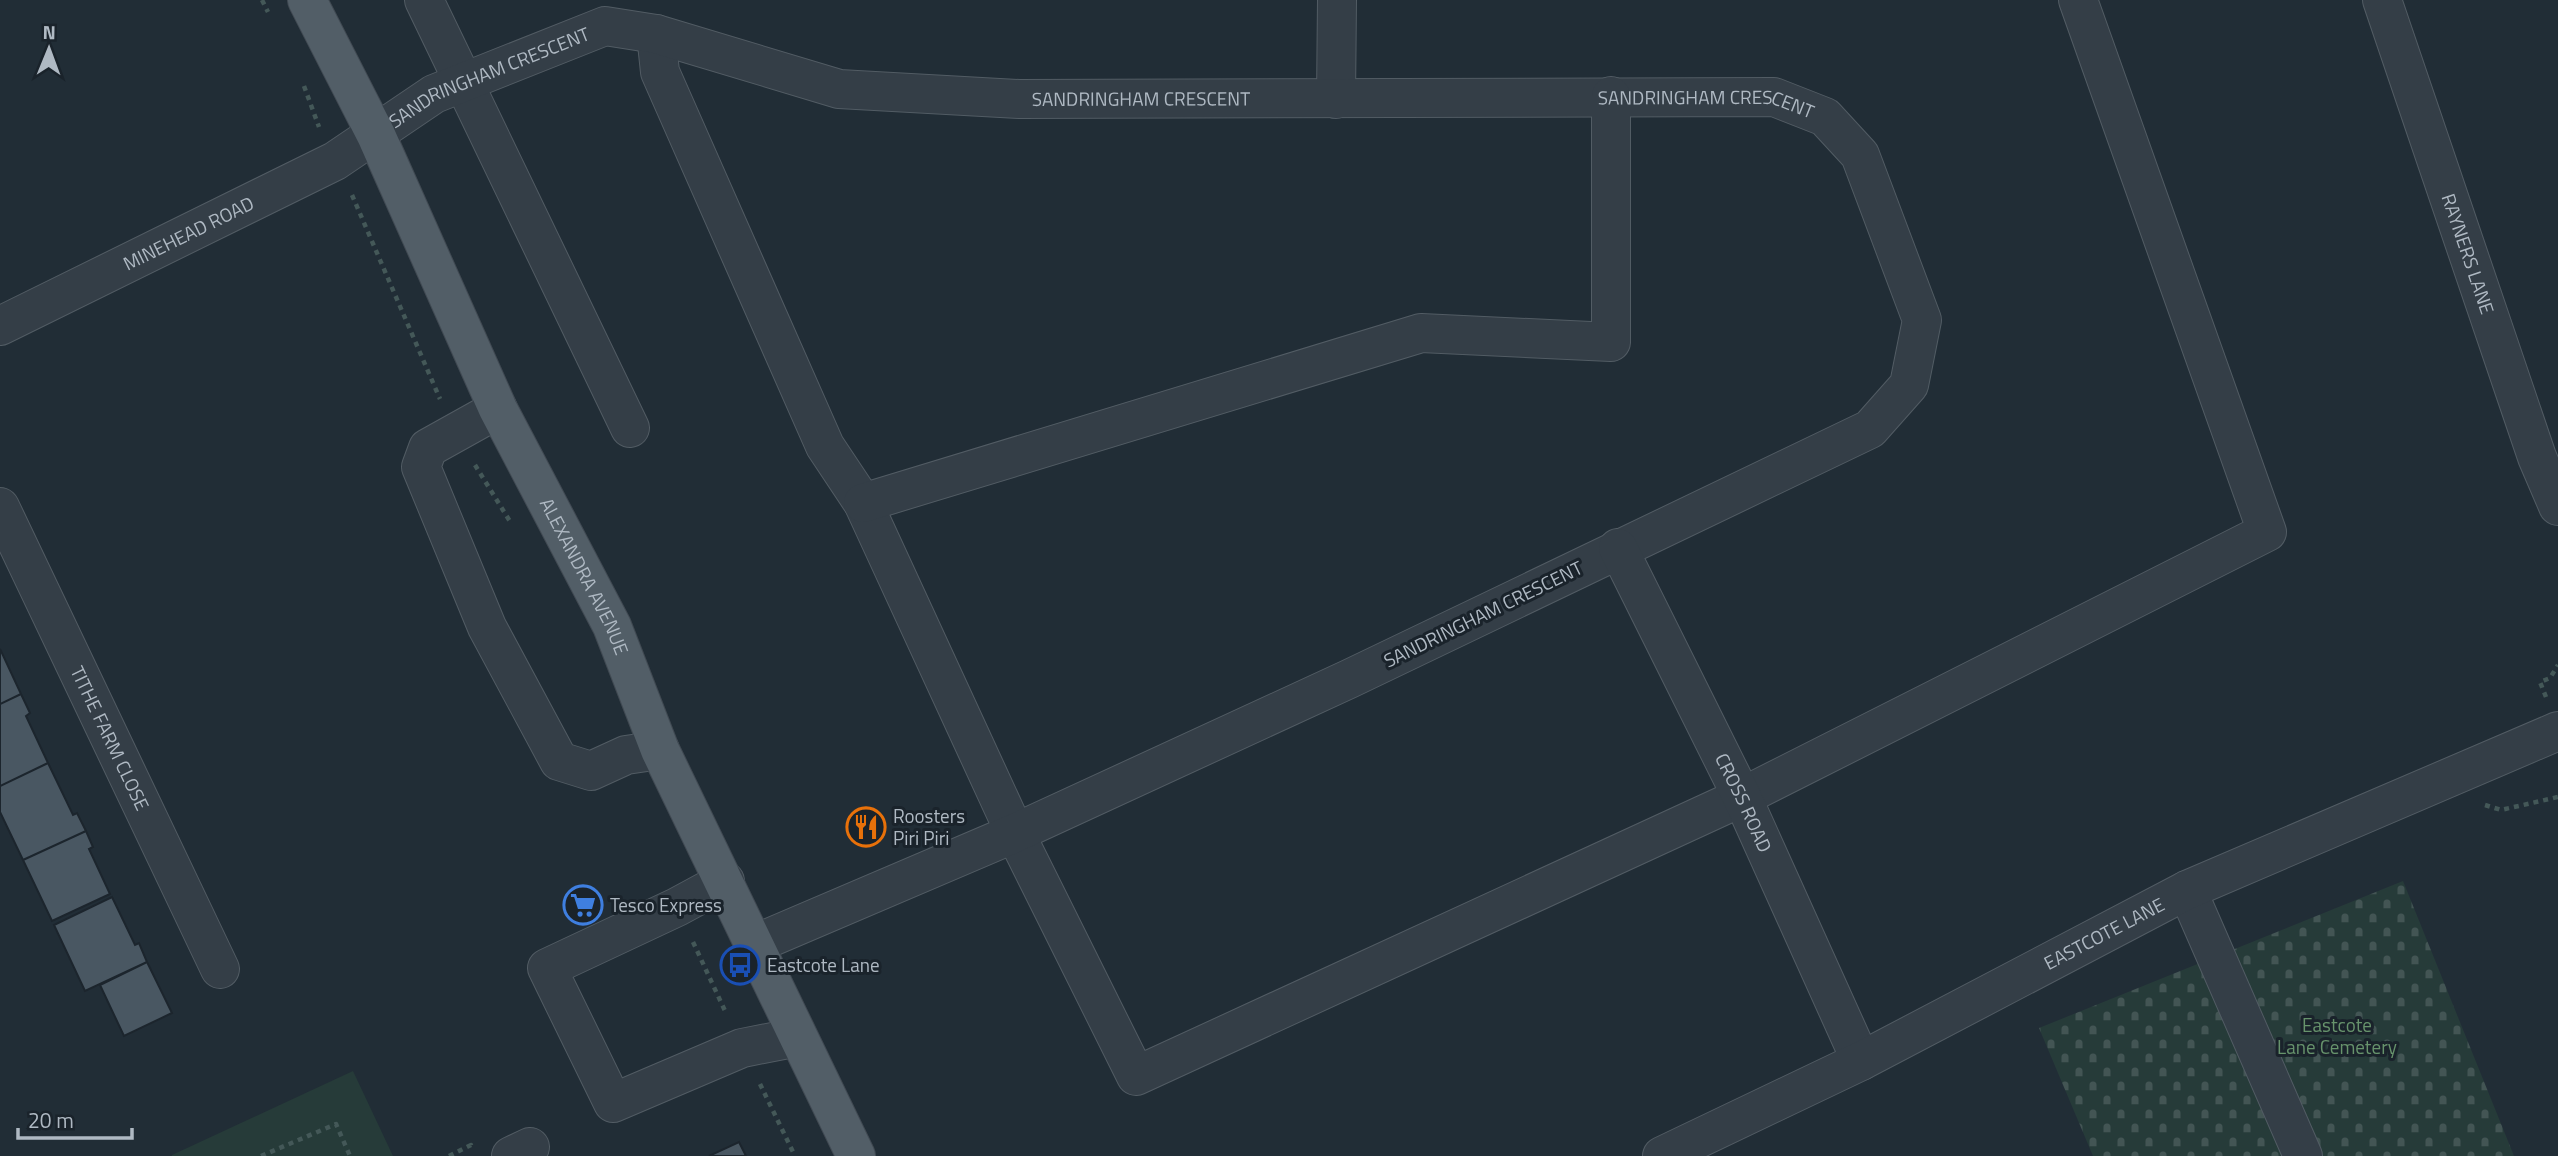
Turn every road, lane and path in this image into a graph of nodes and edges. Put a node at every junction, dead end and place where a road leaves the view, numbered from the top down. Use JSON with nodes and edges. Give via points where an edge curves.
{"nodes":[{"id":1,"x":262,"y":0,"type":"edge"},
{"id":2,"x":307,"y":0,"type":"edge"},
{"id":3,"x":424,"y":0,"type":"edge"},
{"id":4,"x":1337,"y":0,"type":"edge"},
{"id":5,"x":2078,"y":0,"type":"edge"},
{"id":6,"x":2382,"y":0,"type":"edge"},
{"id":7,"x":604,"y":13,"type":"edge"},
{"id":8,"x":273,"y":23,"type":"dead end"},
{"id":9,"x":656,"y":34,"type":"junction"},
{"id":10,"x":302,"y":82,"type":"dead end"},
{"id":11,"x":464,"y":83,"type":"junction"},
{"id":12,"x":1611,"y":96,"type":"junction"},
{"id":13,"x":1336,"y":99,"type":"junction"},
{"id":14,"x":376,"y":135,"type":"junction"},
{"id":15,"x":335,"y":161,"type":"junction"},
{"id":16,"x":0,"y":326,"type":"edge"},
{"id":17,"x":498,"y":409,"type":"junction"},
{"id":18,"x":630,"y":428,"type":"dead end"},
{"id":19,"x":454,"y":432,"type":"junction"},
{"id":20,"x":863,"y":503,"type":"junction"},
{"id":21,"x":2558,"y":506,"type":"edge"},
{"id":22,"x":0,"y":507,"type":"edge"},
{"id":23,"x":512,"y":526,"type":"dead end"},
{"id":24,"x":1618,"y":548,"type":"junction"},
{"id":25,"x":2558,"y":665,"type":"edge"},
{"id":26,"x":2552,"y":714,"type":"edge"},
{"id":27,"x":660,"y":750,"type":"junction"},
{"id":28,"x":1742,"y":797,"type":"junction"},
{"id":29,"x":2558,"y":797,"type":"edge"},
{"id":30,"x":2476,"y":799,"type":"dead end"},
{"id":31,"x":1015,"y":833,"type":"junction"},
{"id":32,"x":725,"y":881,"type":"junction"},
{"id":33,"x":2187,"y":890,"type":"junction"},
{"id":34,"x":677,"y":907,"type":"junction"},
{"id":35,"x":755,"y":944,"type":"junction"},
{"id":36,"x":220,"y":969,"type":"dead end"},
{"id":37,"x":799,"y":1037,"type":"junction"},
{"id":38,"x":742,"y":1048,"type":"junction"},
{"id":39,"x":1861,"y":1061,"type":"junction"},
{"id":40,"x":261,"y":1156,"type":"edge"},
{"id":41,"x":350,"y":1156,"type":"edge"},
{"id":42,"x":449,"y":1156,"type":"edge"},
{"id":43,"x":475,"y":1156,"type":"edge"},
{"id":44,"x":795,"y":1156,"type":"edge"},
{"id":45,"x":856,"y":1156,"type":"edge"},
{"id":46,"x":1662,"y":1156,"type":"edge"},
{"id":47,"x":2303,"y":1156,"type":"edge"}],
"edges":[{"from":1,"to":8,"type":"path"},
{"from":2,"to":14,"type":"main road","name":"ALEXANDRA AVENUE"},
{"from":3,"to":11,"type":"street"},
{"from":4,"to":13,"type":"street"},
{"from":5,"to":28,"type":"street","via":[[2267,532]]},
{"from":6,"to":21,"type":"street","name":"RAYNERS LANE","via":[[2537,457]]},
{"from":7,"to":9,"type":"street","name":"SANDRINGHAM CRESCENT"},
{"from":7,"to":11,"type":"street","name":"SANDRINGHAM CRESCENT"},
{"from":9,"to":13,"type":"street","name":"SANDRINGHAM CRESCENT","via":[[839,89],[1020,99]]},
{"from":9,"to":20,"type":"street","via":[[660,72],[819,433]]},
{"from":10,"to":15,"type":"path"},
{"from":11,"to":14,"type":"street","name":"SANDRINGHAM CRESCENT","via":[[434,94]]},
{"from":11,"to":18,"type":"street"},
{"from":12,"to":13,"type":"street","name":"SANDRINGHAM CRESCENT"},
{"from":12,"to":20,"type":"street","via":[[1611,342],[1421,333]]},
{"from":12,"to":24,"type":"street","name":"SANDRINGHAM CRESCENT","via":[[1774,97],[1825,117],[1860,155],[1922,320],[1909,385],[1870,429]]},
{"from":14,"to":15,"type":"street","name":"MINEHEAD ROAD"},
{"from":14,"to":17,"type":"main road","name":"ALEXANDRA AVENUE"},
{"from":15,"to":16,"type":"street","name":"MINEHEAD ROAD"},
{"from":15,"to":19,"type":"path"},
{"from":17,"to":19,"type":"street"},
{"from":17,"to":27,"type":"main road","name":"ALEXANDRA AVENUE","via":[[612,626]]},
{"from":19,"to":23,"type":"path"},
{"from":19,"to":27,"type":"street","via":[[428,448],[421,467],[487,627],[559,761],[591,771],[626,755]]},
{"from":20,"to":31,"type":"street"},
{"from":22,"to":36,"type":"street","name":"TITHE FARM CLOSE"},
{"from":24,"to":28,"type":"street","name":"CROSS ROAD"},
{"from":24,"to":31,"type":"street","name":"SANDRINGHAM CRESCENT","via":[[1349,680]]},
{"from":25,"to":26,"type":"path","via":[[2550,678],[2540,682]]},
{"from":26,"to":33,"type":"street","name":"EASTCOTE LANE"},
{"from":27,"to":32,"type":"main road","name":"ALEXANDRA AVENUE"},
{"from":28,"to":31,"type":"street","via":[[1136,1076]]},
{"from":28,"to":39,"type":"street","name":"CROSS ROAD"},
{"from":29,"to":30,"type":"path","via":[[2501,810]]},
{"from":31,"to":35,"type":"street","name":"SANDRINGHAM CRESCENT"},
{"from":32,"to":34,"type":"street"},
{"from":32,"to":35,"type":"main road","name":"ALEXANDRA AVENUE"},
{"from":33,"to":39,"type":"street","name":"EASTCOTE LANE"},
{"from":33,"to":47,"type":"street"},
{"from":34,"to":38,"type":"path"},
{"from":34,"to":38,"type":"street","via":[[547,968],[613,1103]]},
{"from":35,"to":37,"type":"main road","name":"ALEXANDRA AVENUE"},
{"from":37,"to":38,"type":"street"},
{"from":37,"to":45,"type":"main road","name":"ALEXANDRA AVENUE"},
{"from":38,"to":44,"type":"path"},
{"from":39,"to":46,"type":"street","name":"EASTCOTE LANE"},
{"from":40,"to":41,"type":"path","via":[[336,1124]]},
{"from":42,"to":43,"type":"path","via":[[471,1145]]}]}
